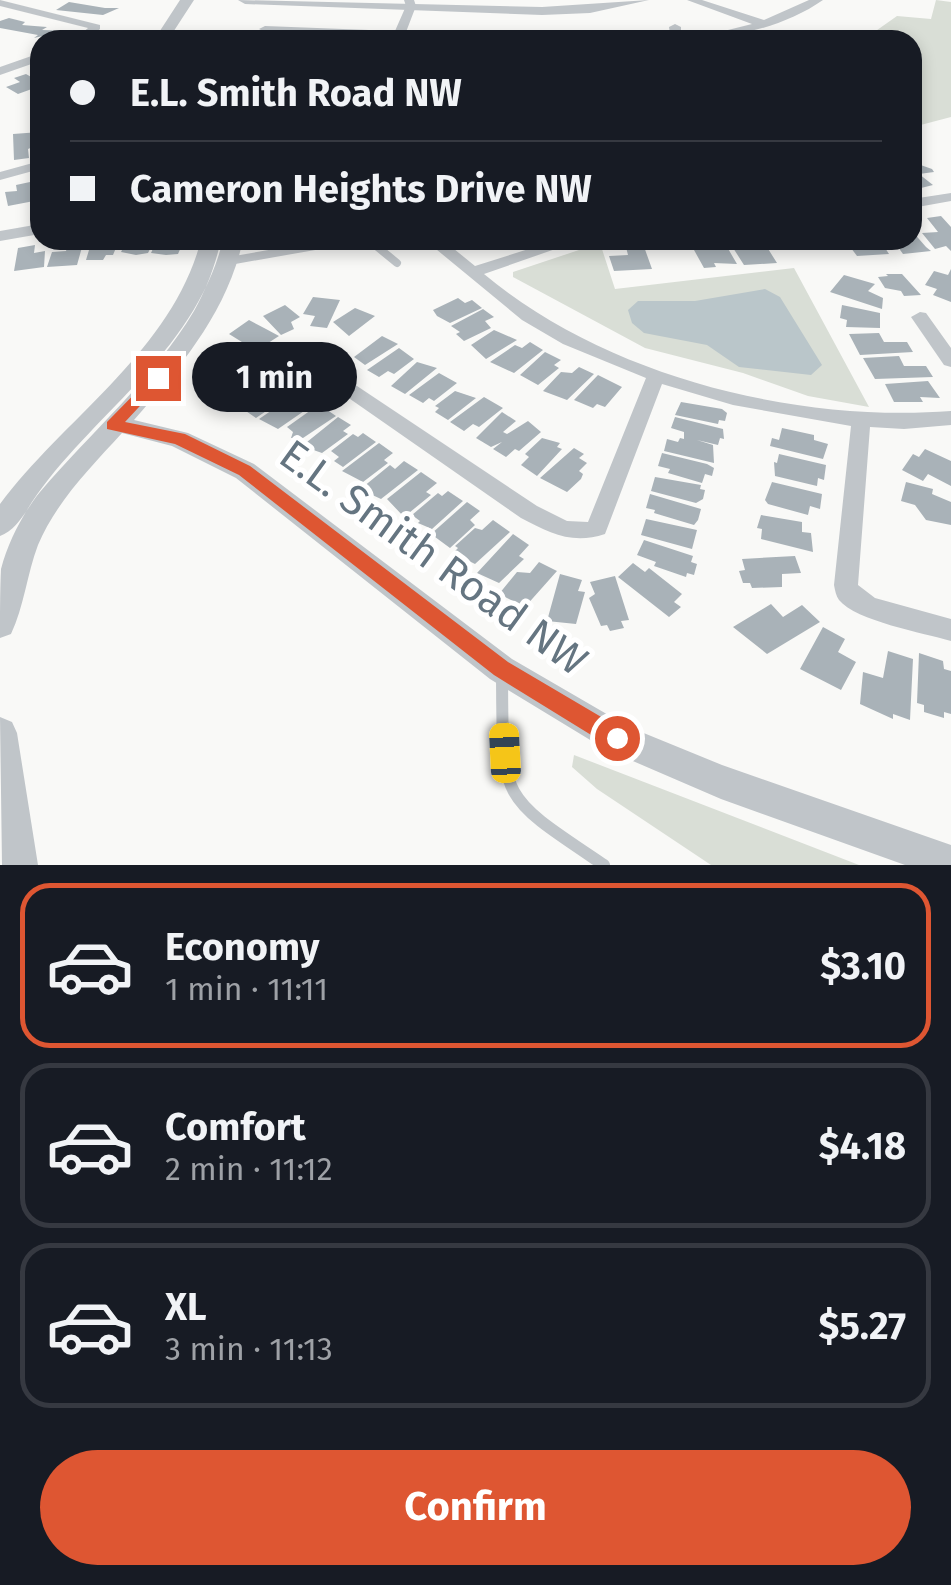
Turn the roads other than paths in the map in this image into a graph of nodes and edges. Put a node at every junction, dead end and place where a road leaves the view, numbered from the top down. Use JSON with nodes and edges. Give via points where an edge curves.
{"nodes":[{"id":1,"x":187,"y":0,"type":"edge"},
{"id":2,"x":200,"y":0,"type":"edge"},
{"id":3,"x":245,"y":0,"type":"edge"},
{"id":4,"x":642,"y":0,"type":"edge"},
{"id":5,"x":692,"y":0,"type":"edge"},
{"id":6,"x":708,"y":0,"type":"edge"},
{"id":7,"x":818,"y":0,"type":"edge"},
{"id":8,"x":616,"y":2,"type":"edge"},
{"id":9,"x":2,"y":3,"type":"edge"},
{"id":10,"x":410,"y":3,"type":"edge"},
{"id":11,"x":768,"y":23,"type":"junction"},
{"id":12,"x":675,"y":27,"type":"dead end"},
{"id":13,"x":264,"y":28,"type":"dead end"},
{"id":14,"x":92,"y":30,"type":"edge"},
{"id":15,"x":168,"y":30,"type":"edge"},
{"id":16,"x":182,"y":30,"type":"edge"},
{"id":17,"x":309,"y":30,"type":"edge"},
{"id":18,"x":400,"y":30,"type":"edge"},
{"id":19,"x":675,"y":30,"type":"edge"},
{"id":20,"x":737,"y":30,"type":"edge"},
{"id":21,"x":30,"y":60,"type":"edge"},
{"id":22,"x":0,"y":71,"type":"edge"},
{"id":23,"x":30,"y":168,"type":"edge"},
{"id":24,"x":0,"y":176,"type":"edge"},
{"id":25,"x":951,"y":197,"type":"edge"},
{"id":26,"x":922,"y":202,"type":"edge"},
{"id":27,"x":30,"y":231,"type":"edge"},
{"id":28,"x":0,"y":236,"type":"edge"},
{"id":29,"x":209,"y":250,"type":"edge"},
{"id":30,"x":231,"y":250,"type":"edge"},
{"id":31,"x":268,"y":250,"type":"edge"},
{"id":32,"x":280,"y":250,"type":"edge"},
{"id":33,"x":381,"y":250,"type":"edge"},
{"id":34,"x":446,"y":250,"type":"edge"},
{"id":35,"x":541,"y":250,"type":"edge"},
{"id":36,"x":268,"y":254,"type":"junction"},
{"id":37,"x":397,"y":263,"type":"dead end"},
{"id":38,"x":474,"y":271,"type":"junction"},
{"id":39,"x":920,"y":317,"type":"dead end"},
{"id":40,"x":302,"y":358,"type":"dead end"},
{"id":41,"x":951,"y":362,"type":"edge"},
{"id":42,"x":656,"y":375,"type":"junction"},
{"id":43,"x":951,"y":418,"type":"edge"},
{"id":44,"x":862,"y":422,"type":"junction"},
{"id":45,"x":110,"y":425,"type":"junction"},
{"id":46,"x":0,"y":526,"type":"edge"},
{"id":47,"x":0,"y":624,"type":"edge"},
{"id":48,"x":951,"y":630,"type":"edge"},
{"id":49,"x":501,"y":668,"type":"junction"},
{"id":50,"x":0,"y":733,"type":"edge"},
{"id":51,"x":951,"y":863,"type":"edge"},
{"id":52,"x":20,"y":865,"type":"edge"},
{"id":53,"x":604,"y":865,"type":"edge"}],
"edges":[{"from":1,"to":15,"type":"street"},
{"from":2,"to":16,"type":"street"},
{"from":3,"to":10,"type":"street"},
{"from":4,"to":8,"type":"street"},
{"from":5,"to":11,"type":"street"},
{"from":6,"to":11,"type":"street"},
{"from":7,"to":11,"type":"street"},
{"from":8,"to":10,"type":"street","via":[[542,12]]},
{"from":9,"to":14,"type":"street","via":[[96,27]]},
{"from":10,"to":18,"type":"street"},
{"from":11,"to":20,"type":"street"},
{"from":12,"to":19,"type":"street"},
{"from":13,"to":17,"type":"street"},
{"from":21,"to":22,"type":"street"},
{"from":23,"to":24,"type":"street"},
{"from":25,"to":26,"type":"street"},
{"from":27,"to":28,"type":"street"},
{"from":29,"to":45,"type":"street","via":[[206,270]]},
{"from":30,"to":36,"type":"lane"},
{"from":30,"to":45,"type":"street","via":[[194,330]]},
{"from":31,"to":36,"type":"lane"},
{"from":32,"to":36,"type":"lane"},
{"from":33,"to":37,"type":"lane"},
{"from":34,"to":38,"type":"street"},
{"from":35,"to":38,"type":"street"},
{"from":38,"to":42,"type":"street","via":[[560,335]]},
{"from":39,"to":41,"type":"street"},
{"from":40,"to":42,"type":"street","via":[[530,512],[584,534],[597,528]]},
{"from":42,"to":44,"type":"street"},
{"from":43,"to":44,"type":"street"},
{"from":44,"to":48,"type":"street","via":[[848,594]]},
{"from":45,"to":46,"type":"street","via":[[28,485]]},
{"from":45,"to":47,"type":"street","via":[[38,517]]},
{"from":45,"to":49,"type":"street","name":"E.L. Smith Road NW","via":[[179,438],[244,470]]},
{"from":49,"to":51,"type":"street","name":"E.L. Smith Road NW","via":[[617,738]]},
{"from":49,"to":53,"type":"lane","via":[[512,793]]},
{"from":50,"to":52,"type":"street"}]}
